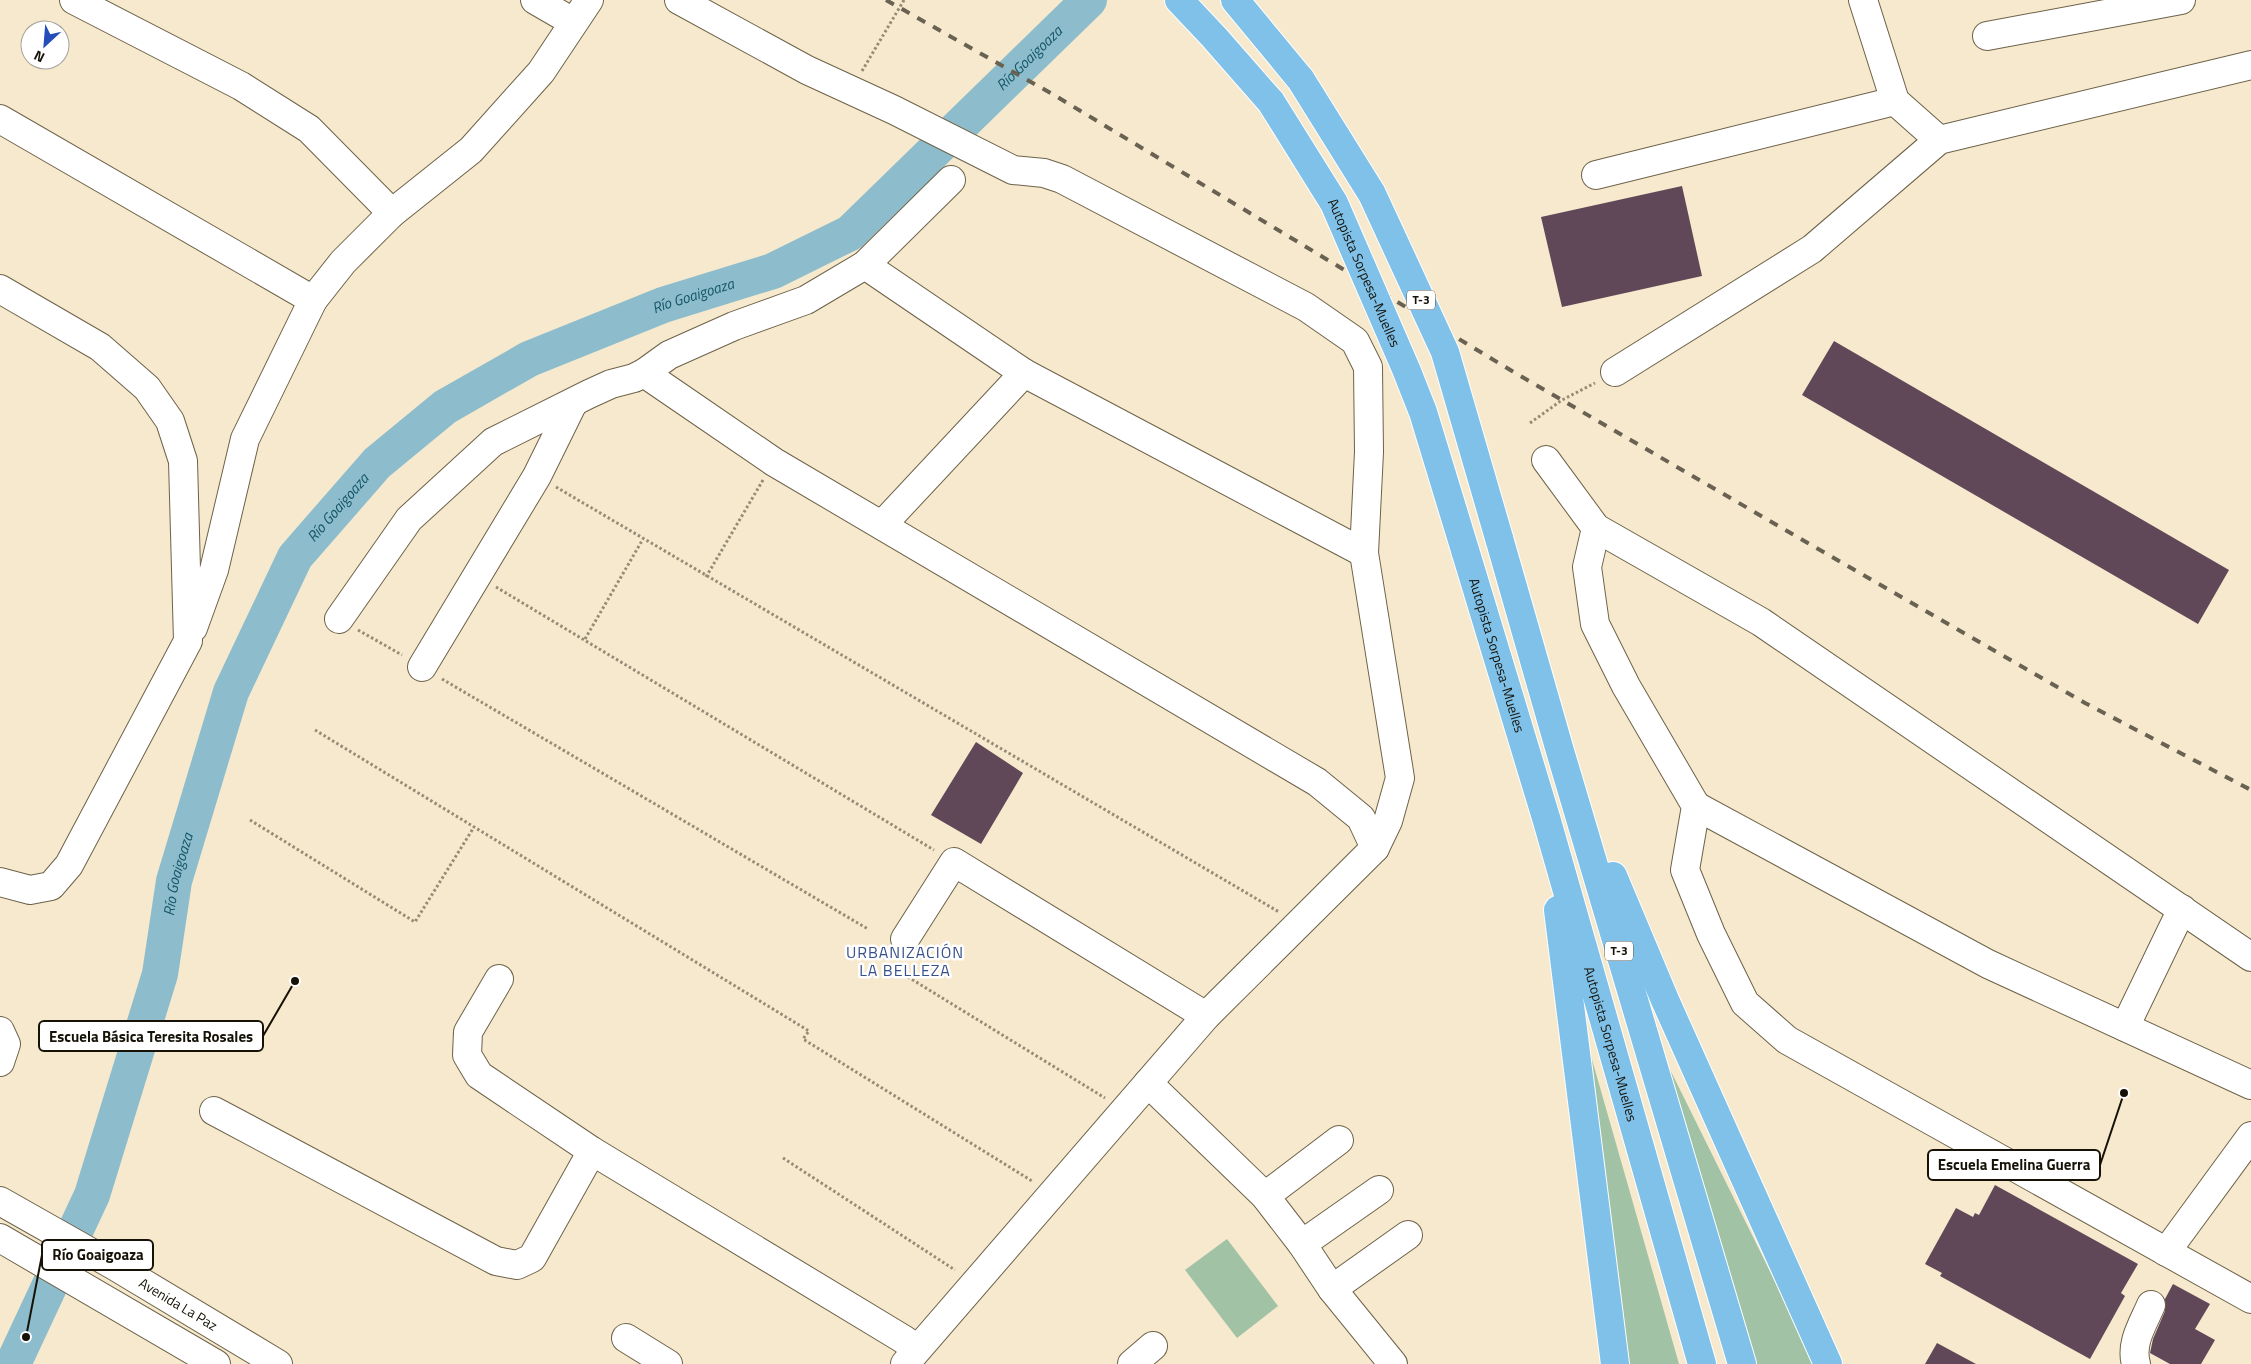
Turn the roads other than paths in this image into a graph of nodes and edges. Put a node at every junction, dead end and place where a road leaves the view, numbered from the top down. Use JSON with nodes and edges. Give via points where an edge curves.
{"nodes":[{"id":1,"x":74,"y":0,"type":"edge"},
{"id":2,"x":535,"y":0,"type":"edge"},
{"id":3,"x":589,"y":0,"type":"edge"},
{"id":4,"x":679,"y":0,"type":"edge"},
{"id":5,"x":1179,"y":0,"type":"edge"},
{"id":6,"x":1863,"y":0,"type":"edge"},
{"id":7,"x":2181,"y":0,"type":"edge"},
{"id":8,"x":1239,"y":5,"type":"edge"},
{"id":9,"x":573,"y":22,"type":"junction"},
{"id":10,"x":1987,"y":36,"type":"dead end"},
{"id":11,"x":2251,"y":66,"type":"edge"},
{"id":12,"x":1895,"y":101,"type":"junction"},
{"id":13,"x":0,"y":119,"type":"edge"},
{"id":14,"x":1939,"y":140,"type":"junction"},
{"id":15,"x":1596,"y":175,"type":"dead end"},
{"id":16,"x":951,"y":180,"type":"dead end"},
{"id":17,"x":392,"y":213,"type":"junction"},
{"id":18,"x":865,"y":265,"type":"junction"},
{"id":19,"x":0,"y":288,"type":"edge"},
{"id":20,"x":313,"y":300,"type":"junction"},
{"id":21,"x":1615,"y":372,"type":"road end"},
{"id":22,"x":644,"y":373,"type":"junction"},
{"id":23,"x":1024,"y":373,"type":"junction"},
{"id":24,"x":573,"y":403,"type":"junction"},
{"id":25,"x":1546,"y":460,"type":"dead end"},
{"id":26,"x":882,"y":525,"type":"junction"},
{"id":27,"x":1596,"y":528,"type":"junction"},
{"id":28,"x":1364,"y":553,"type":"junction"},
{"id":29,"x":339,"y":619,"type":"road end"},
{"id":30,"x":188,"y":641,"type":"junction"},
{"id":31,"x":422,"y":667,"type":"road end"},
{"id":32,"x":1560,"y":752,"type":"junction"},
{"id":33,"x":1696,"y":806,"type":"junction"},
{"id":34,"x":1546,"y":821,"type":"junction"},
{"id":35,"x":1375,"y":848,"type":"junction"},
{"id":36,"x":0,"y":882,"type":"edge"},
{"id":37,"x":2182,"y":909,"type":"junction"},
{"id":38,"x":906,"y":939,"type":"dead end"},
{"id":39,"x":2251,"y":957,"type":"edge"},
{"id":40,"x":499,"y":979,"type":"dead end"},
{"id":41,"x":1206,"y":1016,"type":"junction"},
{"id":42,"x":2125,"y":1027,"type":"junction"},
{"id":43,"x":0,"y":1031,"type":"edge"},
{"id":44,"x":0,"y":1062,"type":"edge"},
{"id":45,"x":1148,"y":1083,"type":"junction"},
{"id":46,"x":2251,"y":1085,"type":"edge"},
{"id":47,"x":214,"y":1111,"type":"dead end"},
{"id":48,"x":2251,"y":1136,"type":"edge"},
{"id":49,"x":1339,"y":1140,"type":"dead end"},
{"id":50,"x":592,"y":1151,"type":"junction"},
{"id":51,"x":2243,"y":1163,"type":"edge"},
{"id":52,"x":1378,"y":1190,"type":"dead end"},
{"id":53,"x":1265,"y":1196,"type":"junction"},
{"id":54,"x":3,"y":1203,"type":"edge"},
{"id":55,"x":1408,"y":1235,"type":"dead end"},
{"id":56,"x":0,"y":1238,"type":"edge"},
{"id":57,"x":1302,"y":1244,"type":"junction"},
{"id":58,"x":2166,"y":1252,"type":"junction"},
{"id":59,"x":1332,"y":1289,"type":"junction"},
{"id":60,"x":2251,"y":1299,"type":"edge"},
{"id":61,"x":2151,"y":1305,"type":"dead end"},
{"id":62,"x":626,"y":1338,"type":"dead end"},
{"id":63,"x":1153,"y":1346,"type":"dead end"},
{"id":64,"x":911,"y":1357,"type":"edge"},
{"id":65,"x":216,"y":1364,"type":"edge"},
{"id":66,"x":278,"y":1364,"type":"edge"},
{"id":67,"x":668,"y":1364,"type":"edge"},
{"id":68,"x":1132,"y":1364,"type":"edge"},
{"id":69,"x":1393,"y":1364,"type":"edge"},
{"id":70,"x":1615,"y":1364,"type":"edge"},
{"id":71,"x":1702,"y":1364,"type":"edge"},
{"id":72,"x":1742,"y":1364,"type":"edge"},
{"id":73,"x":1828,"y":1364,"type":"edge"},
{"id":74,"x":2136,"y":1364,"type":"edge"}],
"edges":[{"from":1,"to":17,"type":"street","via":[[241,86],[310,129]]},
{"from":2,"to":9,"type":"street"},
{"from":3,"to":9,"type":"street"},
{"from":4,"to":28,"type":"street","via":[[808,70],[1013,170],[1062,178],[1306,307],[1355,341],[1368,367],[1369,452]]},
{"from":5,"to":34,"type":"main road","name":"Autopista Sorpesa-Muelles","number":"T-3","bridge":true,"via":[[1271,102],[1334,203],[1423,412]]},
{"from":6,"to":12,"type":"street"},
{"from":7,"to":10,"type":"street"},
{"from":8,"to":32,"type":"main road","number":"T-3","bridge":true,"via":[[1301,80],[1372,194],[1445,352]]},
{"from":9,"to":17,"type":"street","via":[[541,72],[471,150]]},
{"from":11,"to":14,"type":"street"},
{"from":12,"to":14,"type":"street"},
{"from":12,"to":15,"type":"street"},
{"from":13,"to":20,"type":"street"},
{"from":14,"to":21,"type":"street","via":[[1812,249]]},
{"from":16,"to":18,"type":"street"},
{"from":17,"to":20,"type":"street","via":[[343,262]]},
{"from":18,"to":22,"type":"street","via":[[806,300],[734,326],[669,355]]},
{"from":18,"to":23,"type":"street"},
{"from":19,"to":30,"type":"street","via":[[100,347],[147,388],[170,421],[183,461]]},
{"from":20,"to":30,"type":"street","via":[[245,439],[214,570]]},
{"from":22,"to":24,"type":"street"},
{"from":22,"to":26,"type":"street","via":[[774,462]]},
{"from":23,"to":26,"type":"street"},
{"from":23,"to":28,"type":"street"},
{"from":24,"to":29,"type":"street","via":[[493,442],[423,506],[409,519]]},
{"from":24,"to":31,"type":"street","via":[[537,476]]},
{"from":25,"to":27,"type":"street"},
{"from":26,"to":35,"type":"street","via":[[1317,782],[1361,818]]},
{"from":27,"to":33,"type":"street","via":[[1586,567],[1594,624]]},
{"from":27,"to":37,"type":"street","via":[[1761,622]]},
{"from":28,"to":35,"type":"street","via":[[1400,778],[1388,821]]},
{"from":30,"to":36,"type":"street","via":[[69,866],[51,886],[30,890]]},
{"from":32,"to":72,"type":"main road","number":"T-3"},
{"from":32,"to":73,"type":"main road","via":[[1665,1000]]},
{"from":33,"to":42,"type":"street","via":[[1988,964]]},
{"from":33,"to":58,"type":"street","via":[[1685,870],[1711,934],[1745,1003],[1788,1040]]},
{"from":34,"to":70,"type":"main road"},
{"from":34,"to":71,"type":"main road","name":"Autopista Sorpesa-Muelles","number":"T-3"},
{"from":35,"to":41,"type":"street"},
{"from":37,"to":39,"type":"street"},
{"from":37,"to":42,"type":"street"},
{"from":38,"to":41,"type":"street","via":[[954,862]]},
{"from":40,"to":50,"type":"street","via":[[468,1032],[467,1055],[479,1075]]},
{"from":41,"to":45,"type":"street"},
{"from":42,"to":46,"type":"street"},
{"from":43,"to":44,"type":"street","via":[[6,1044]]},
{"from":45,"to":53,"type":"street"},
{"from":45,"to":64,"type":"street"},
{"from":47,"to":50,"type":"street","via":[[496,1261],[516,1264],[532,1258]]},
{"from":48,"to":51,"type":"street"},
{"from":49,"to":53,"type":"street"},
{"from":50,"to":64,"type":"street","via":[[903,1339]]},
{"from":51,"to":58,"type":"street"},
{"from":52,"to":57,"type":"street"},
{"from":53,"to":57,"type":"street"},
{"from":54,"to":66,"type":"street","name":"Avenida La Paz"},
{"from":55,"to":59,"type":"street"},
{"from":56,"to":65,"type":"street"},
{"from":57,"to":59,"type":"street"},
{"from":58,"to":60,"type":"street"},
{"from":59,"to":69,"type":"street"},
{"from":61,"to":74,"type":"street","via":[[2136,1338]]},
{"from":62,"to":67,"type":"street"},
{"from":63,"to":68,"type":"street"}]}
